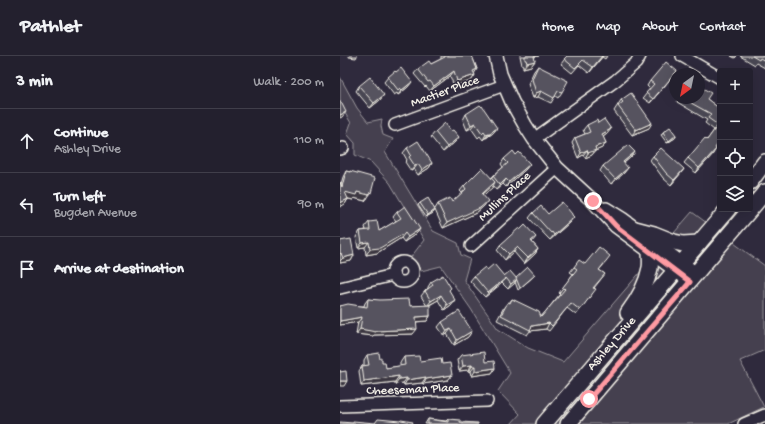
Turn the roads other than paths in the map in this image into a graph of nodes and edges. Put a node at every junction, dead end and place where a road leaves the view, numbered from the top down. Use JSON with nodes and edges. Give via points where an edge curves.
{"nodes":[{"id":1,"x":496,"y":56,"type":"edge"},
{"id":2,"x":640,"y":56,"type":"edge"},
{"id":3,"x":682,"y":56,"type":"edge"},
{"id":4,"x":717,"y":76,"type":"edge"},
{"id":5,"x":504,"y":85,"type":"junction"},
{"id":6,"x":395,"y":125,"type":"dead end"},
{"id":7,"x":534,"y":139,"type":"junction"},
{"id":8,"x":765,"y":162,"type":"edge"},
{"id":9,"x":557,"y":168,"type":"junction"},
{"id":10,"x":753,"y":178,"type":"edge"},
{"id":11,"x":765,"y":192,"type":"edge"},
{"id":12,"x":593,"y":201,"type":"junction"},
{"id":13,"x":725,"y":212,"type":"edge"},
{"id":14,"x":635,"y":229,"type":"junction"},
{"id":15,"x":699,"y":243,"type":"junction"},
{"id":16,"x":471,"y":246,"type":"dead end"},
{"id":17,"x":650,"y":252,"type":"junction"},
{"id":18,"x":678,"y":267,"type":"junction"},
{"id":19,"x":394,"y":275,"type":"dead end"},
{"id":20,"x":693,"y":278,"type":"junction"},
{"id":21,"x":340,"y":288,"type":"edge"},
{"id":22,"x":592,"y":368,"type":"junction"},
{"id":23,"x":487,"y":402,"type":"dead end"},
{"id":24,"x":340,"y":406,"type":"edge"},
{"id":25,"x":759,"y":419,"type":"edge"},
{"id":26,"x":570,"y":422,"type":"edge"},
{"id":27,"x":544,"y":424,"type":"edge"},
{"id":28,"x":744,"y":424,"type":"edge"}],
"edges":[{"from":1,"to":5,"type":"street"},
{"from":2,"to":7,"type":"street","via":[[615,81]]},
{"from":3,"to":4,"type":"street"},
{"from":5,"to":6,"type":"street","name":"Mactier Place"},
{"from":5,"to":7,"type":"street"},
{"from":7,"to":9,"type":"street"},
{"from":8,"to":10,"type":"main road"},
{"from":9,"to":12,"type":"street"},
{"from":9,"to":16,"type":"street","name":"Mullins Place"},
{"from":11,"to":20,"type":"main road","name":"Ashley Drive"},
{"from":12,"to":14,"type":"street"},
{"from":12,"to":17,"type":"street","via":[[616,226]]},
{"from":13,"to":15,"type":"main road","name":"Ashley Drive"},
{"from":14,"to":15,"type":"main road","via":[[683,244]]},
{"from":14,"to":18,"type":"street"},
{"from":15,"to":18,"type":"main road","name":"Ashley Drive"},
{"from":17,"to":18,"type":"street"},
{"from":17,"to":22,"type":"main road","via":[[650,266],[641,293],[597,351]]},
{"from":18,"to":20,"type":"street"},
{"from":18,"to":22,"type":"main road","name":"Ashley Drive"},
{"from":19,"to":21,"type":"street"},
{"from":20,"to":26,"type":"main road","name":"Ashley Drive"},
{"from":22,"to":27,"type":"main road","name":"Ashley Drive"},
{"from":23,"to":24,"type":"street","name":"Cheeseman Place"},
{"from":25,"to":28,"type":"street"}]}
